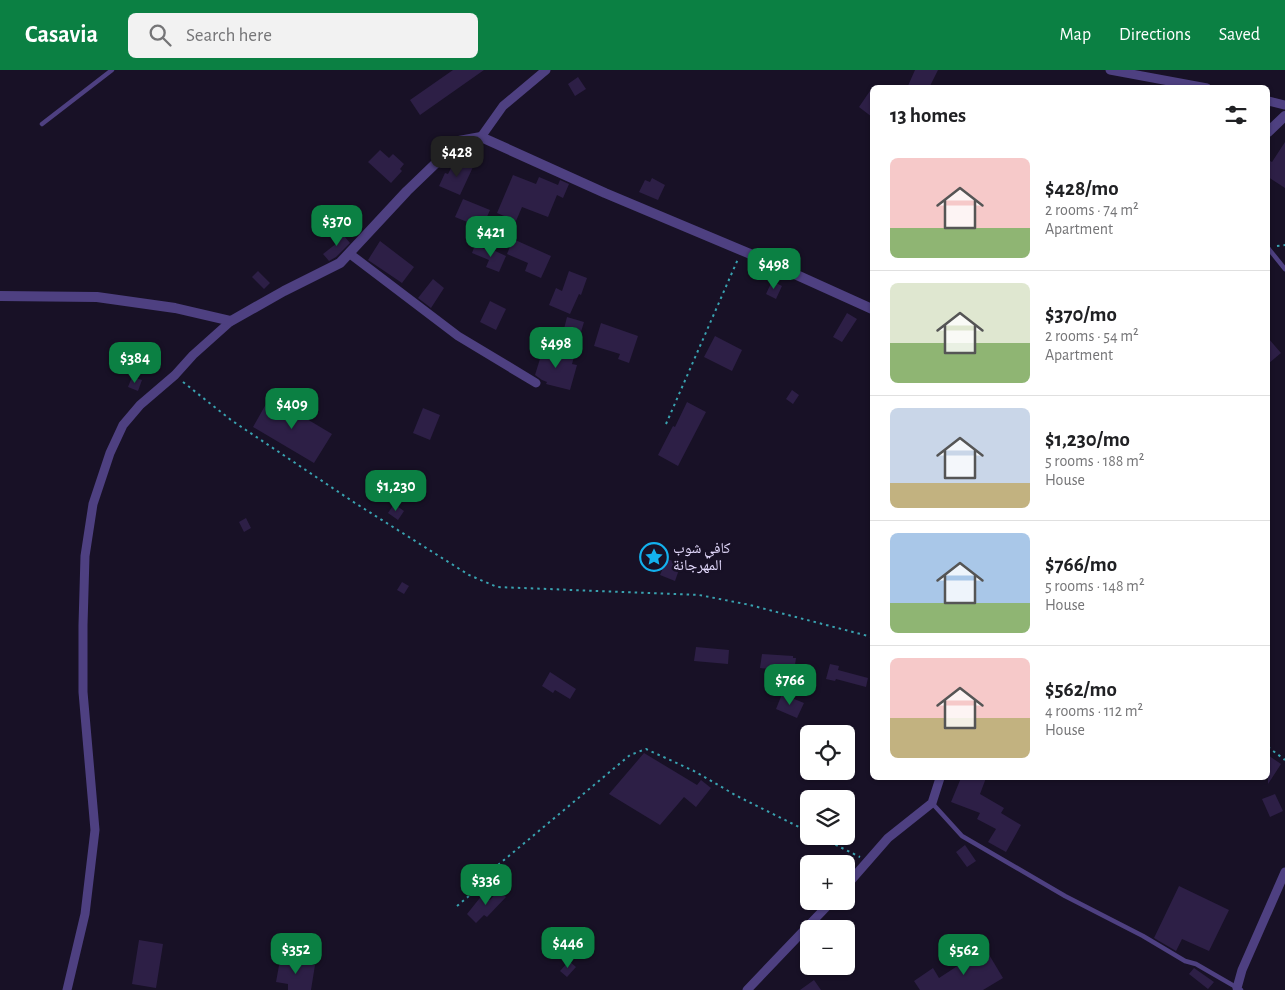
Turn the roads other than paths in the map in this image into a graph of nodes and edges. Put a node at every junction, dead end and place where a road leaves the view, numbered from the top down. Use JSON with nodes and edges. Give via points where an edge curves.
{"nodes":[{"id":1,"x":112,"y":70,"type":"edge"},
{"id":2,"x":546,"y":70,"type":"edge"},
{"id":3,"x":1110,"y":70,"type":"edge"},
{"id":4,"x":1191,"y":85,"type":"edge"},
{"id":5,"x":1270,"y":101,"type":"edge"},
{"id":6,"x":1285,"y":105,"type":"edge"},
{"id":7,"x":1285,"y":116,"type":"edge"},
{"id":8,"x":42,"y":124,"type":"dead end"},
{"id":9,"x":1270,"y":130,"type":"edge"},
{"id":10,"x":481,"y":137,"type":"junction"},
{"id":11,"x":1270,"y":250,"type":"edge"},
{"id":12,"x":350,"y":254,"type":"junction"},
{"id":13,"x":1285,"y":269,"type":"edge"},
{"id":14,"x":0,"y":296,"type":"edge"},
{"id":15,"x":870,"y":308,"type":"edge"},
{"id":16,"x":230,"y":321,"type":"junction"},
{"id":17,"x":536,"y":383,"type":"dead end"},
{"id":18,"x":939,"y":780,"type":"edge"},
{"id":19,"x":932,"y":803,"type":"junction"},
{"id":20,"x":1285,"y":872,"type":"edge"},
{"id":21,"x":855,"y":876,"type":"edge"},
{"id":22,"x":823,"y":910,"type":"edge"},
{"id":23,"x":1239,"y":989,"type":"edge"},
{"id":24,"x":67,"y":990,"type":"edge"},
{"id":25,"x":747,"y":990,"type":"edge"}],
"edges":[{"from":1,"to":8,"type":"lane"},
{"from":2,"to":10,"type":"street","via":[[503,106]]},
{"from":3,"to":4,"type":"street"},
{"from":5,"to":6,"type":"street"},
{"from":7,"to":9,"type":"street"},
{"from":10,"to":12,"type":"street","via":[[458,141]]},
{"from":10,"to":15,"type":"street"},
{"from":11,"to":13,"type":"lane"},
{"from":12,"to":16,"type":"street","via":[[340,263]]},
{"from":12,"to":17,"type":"street","via":[[458,336]]},
{"from":14,"to":16,"type":"street","via":[[97,297],[174,308]]},
{"from":16,"to":24,"type":"street","via":[[123,425],[93,504],[85,556],[83,692],[95,830],[85,914]]},
{"from":18,"to":19,"type":"street"},
{"from":19,"to":21,"type":"street","via":[[888,838]]},
{"from":19,"to":23,"type":"lane","via":[[962,836],[1065,896]]},
{"from":20,"to":23,"type":"street","via":[[1242,970]]},
{"from":22,"to":25,"type":"street"}]}
